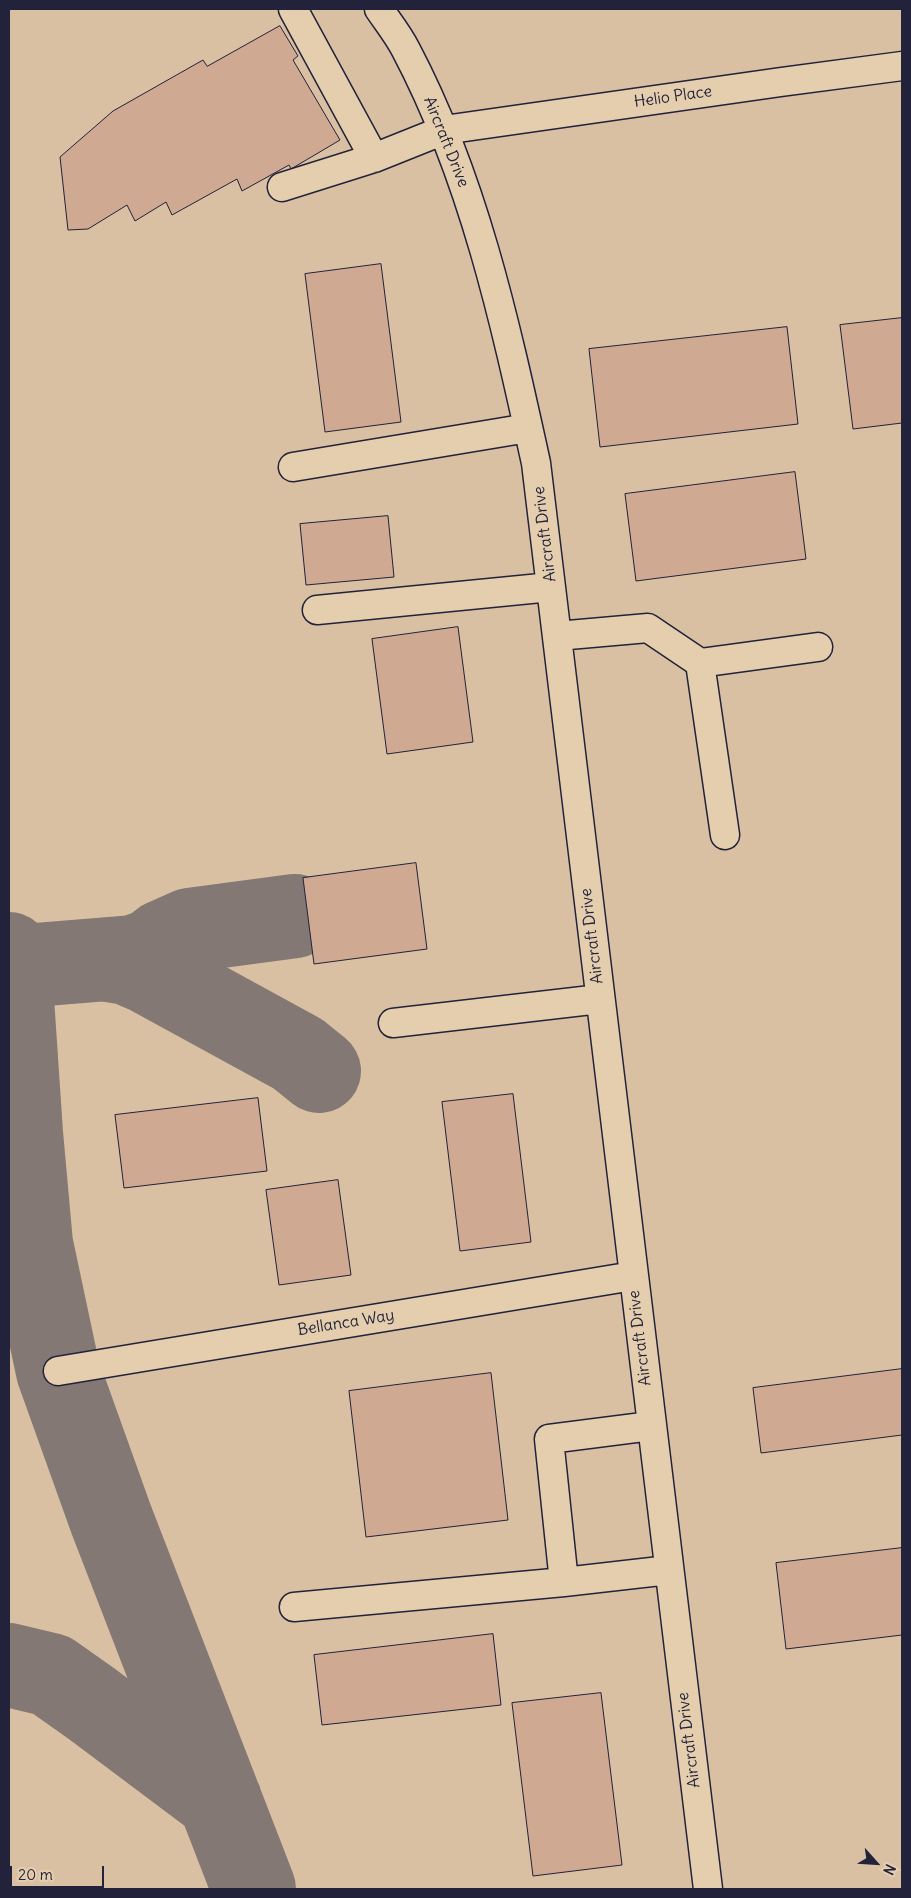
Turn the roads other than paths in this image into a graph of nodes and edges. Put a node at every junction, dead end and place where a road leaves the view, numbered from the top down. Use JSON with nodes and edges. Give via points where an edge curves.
{"nodes":[{"id":1,"x":293,"y":9,"type":"edge"},
{"id":2,"x":379,"y":9,"type":"edge"},
{"id":3,"x":902,"y":66,"type":"edge"},
{"id":4,"x":444,"y":130,"type":"junction"},
{"id":5,"x":374,"y":158,"type":"junction"},
{"id":6,"x":282,"y":187,"type":"dead end"},
{"id":7,"x":528,"y":428,"type":"junction"},
{"id":8,"x":293,"y":467,"type":"dead end"},
{"id":9,"x":551,"y":587,"type":"junction"},
{"id":10,"x":317,"y":610,"type":"dead end"},
{"id":11,"x":557,"y":636,"type":"junction"},
{"id":12,"x":818,"y":647,"type":"dead end"},
{"id":13,"x":700,"y":663,"type":"junction"},
{"id":14,"x":725,"y":835,"type":"dead end"},
{"id":15,"x":600,"y":999,"type":"junction"},
{"id":16,"x":393,"y":1023,"type":"dead end"},
{"id":17,"x":633,"y":1276,"type":"junction"},
{"id":18,"x":58,"y":1371,"type":"dead end"},
{"id":19,"x":651,"y":1426,"type":"junction"},
{"id":20,"x":669,"y":1570,"type":"junction"},
{"id":21,"x":564,"y":1582,"type":"junction"},
{"id":22,"x":294,"y":1607,"type":"dead end"},
{"id":23,"x":708,"y":1889,"type":"edge"}],
"edges":[{"from":1,"to":5,"type":"street"},
{"from":2,"to":4,"type":"street","name":"Aircraft Drive","via":[[406,48]]},
{"from":3,"to":4,"type":"street","name":"Helio Place"},
{"from":4,"to":5,"type":"street","name":"Helio Place"},
{"from":4,"to":7,"type":"street","name":"Aircraft Drive","via":[[474,214],[505,323]]},
{"from":5,"to":6,"type":"street","name":"Helio Place"},
{"from":7,"to":8,"type":"street"},
{"from":7,"to":9,"type":"street","name":"Aircraft Drive","via":[[536,464]]},
{"from":9,"to":10,"type":"street"},
{"from":9,"to":11,"type":"street","name":"Aircraft Drive"},
{"from":11,"to":13,"type":"street","via":[[648,628]]},
{"from":11,"to":15,"type":"street","name":"Aircraft Drive"},
{"from":12,"to":13,"type":"street"},
{"from":13,"to":14,"type":"street"},
{"from":15,"to":16,"type":"street"},
{"from":15,"to":17,"type":"street","name":"Aircraft Drive"},
{"from":17,"to":18,"type":"street","name":"Bellanca Way"},
{"from":17,"to":19,"type":"street","name":"Aircraft Drive"},
{"from":19,"to":20,"type":"street","name":"Aircraft Drive"},
{"from":19,"to":21,"type":"street","via":[[549,1439]]},
{"from":20,"to":21,"type":"street"},
{"from":20,"to":23,"type":"street","name":"Aircraft Drive"},
{"from":21,"to":22,"type":"street"}]}
